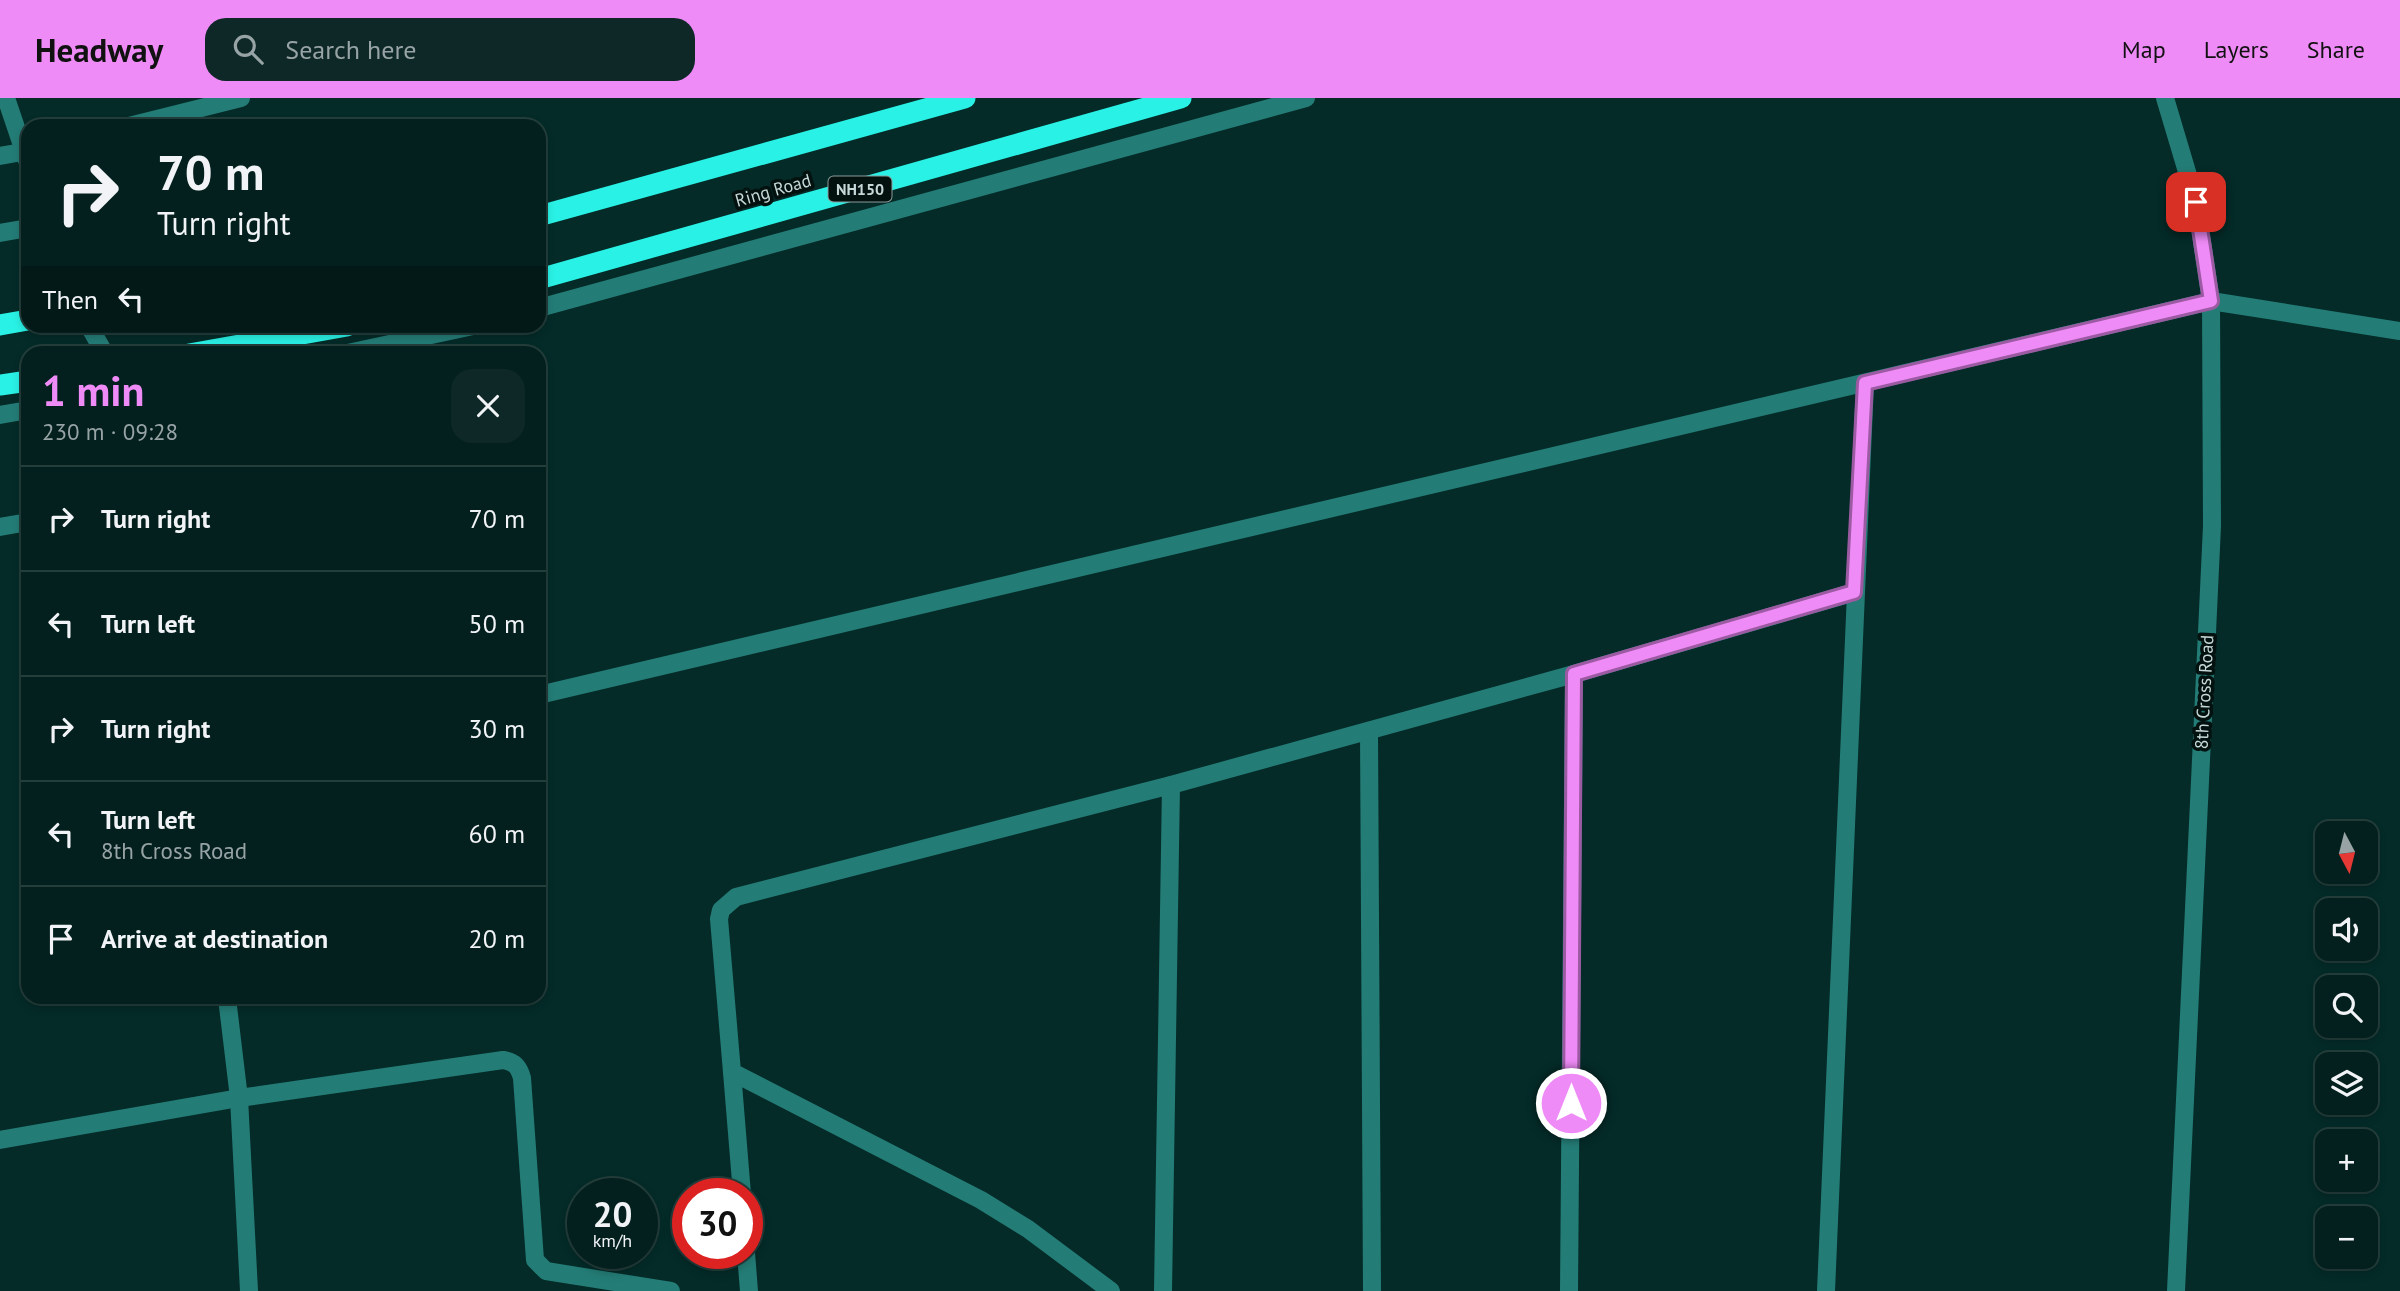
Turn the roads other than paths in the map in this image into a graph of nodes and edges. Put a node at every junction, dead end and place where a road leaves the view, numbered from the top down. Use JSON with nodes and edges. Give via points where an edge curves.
{"nodes":[{"id":1,"x":6,"y":98,"type":"edge"},
{"id":2,"x":241,"y":98,"type":"edge"},
{"id":3,"x":965,"y":98,"type":"edge"},
{"id":4,"x":1181,"y":98,"type":"edge"},
{"id":5,"x":1306,"y":98,"type":"edge"},
{"id":6,"x":2165,"y":98,"type":"edge"},
{"id":7,"x":157,"y":119,"type":"edge"},
{"id":8,"x":21,"y":139,"type":"edge"},
{"id":9,"x":0,"y":156,"type":"edge"},
{"id":10,"x":21,"y":156,"type":"edge"},
{"id":11,"x":546,"y":214,"type":"edge"},
{"id":12,"x":21,"y":229,"type":"edge"},
{"id":13,"x":0,"y":233,"type":"edge"},
{"id":14,"x":546,"y":277,"type":"edge"},
{"id":15,"x":2211,"y":301,"type":"junction"},
{"id":16,"x":546,"y":306,"type":"edge"},
{"id":17,"x":21,"y":321,"type":"edge"},
{"id":18,"x":0,"y":325,"type":"edge"},
{"id":19,"x":2400,"y":331,"type":"edge"},
{"id":20,"x":308,"y":333,"type":"edge"},
{"id":21,"x":440,"y":333,"type":"edge"},
{"id":22,"x":234,"y":346,"type":"edge"},
{"id":23,"x":380,"y":346,"type":"edge"},
{"id":24,"x":21,"y":382,"type":"edge"},
{"id":25,"x":1865,"y":383,"type":"junction"},
{"id":26,"x":0,"y":386,"type":"edge"},
{"id":27,"x":21,"y":411,"type":"edge"},
{"id":28,"x":0,"y":415,"type":"edge"},
{"id":29,"x":21,"y":523,"type":"edge"},
{"id":30,"x":0,"y":527,"type":"edge"},
{"id":31,"x":1854,"y":592,"type":"junction"},
{"id":32,"x":1574,"y":674,"type":"junction"},
{"id":33,"x":546,"y":693,"type":"edge"},
{"id":34,"x":1369,"y":732,"type":"junction"},
{"id":35,"x":1171,"y":785,"type":"junction"},
{"id":36,"x":228,"y":1004,"type":"edge"},
{"id":37,"x":732,"y":1072,"type":"junction"},
{"id":38,"x":239,"y":1098,"type":"junction"},
{"id":39,"x":0,"y":1140,"type":"edge"},
{"id":40,"x":741,"y":1178,"type":"edge"},
{"id":41,"x":747,"y":1269,"type":"edge"},
{"id":42,"x":250,"y":1291,"type":"edge"},
{"id":43,"x":671,"y":1291,"type":"edge"},
{"id":44,"x":749,"y":1291,"type":"edge"},
{"id":45,"x":1111,"y":1291,"type":"edge"},
{"id":46,"x":1163,"y":1291,"type":"edge"},
{"id":47,"x":1372,"y":1291,"type":"edge"},
{"id":48,"x":1569,"y":1291,"type":"edge"},
{"id":49,"x":1826,"y":1291,"type":"edge"},
{"id":50,"x":2176,"y":1291,"type":"edge"}],
"edges":[{"from":1,"to":8,"type":"street"},
{"from":2,"to":7,"type":"street"},
{"from":3,"to":11,"type":"highway"},
{"from":4,"to":14,"type":"highway","name":"Ring Road","number":"NH150"},
{"from":5,"to":16,"type":"street"},
{"from":6,"to":15,"type":"street","name":"8th Cross Road","via":[[2196,202]]},
{"from":9,"to":10,"type":"street"},
{"from":12,"to":13,"type":"street"},
{"from":15,"to":19,"type":"street"},
{"from":15,"to":25,"type":"street"},
{"from":15,"to":50,"type":"street","name":"8th Cross Road","via":[[2212,526]]},
{"from":17,"to":18,"type":"highway"},
{"from":20,"to":22,"type":"highway"},
{"from":21,"to":23,"type":"street"},
{"from":24,"to":26,"type":"highway"},
{"from":25,"to":31,"type":"street"},
{"from":25,"to":33,"type":"street"},
{"from":27,"to":28,"type":"street"},
{"from":29,"to":30,"type":"street"},
{"from":31,"to":32,"type":"street"},
{"from":31,"to":49,"type":"street"},
{"from":32,"to":34,"type":"street"},
{"from":32,"to":48,"type":"street"},
{"from":34,"to":35,"type":"street"},
{"from":34,"to":47,"type":"street"},
{"from":35,"to":37,"type":"street","via":[[736,897],[721,910],[719,919]]},
{"from":35,"to":46,"type":"street"},
{"from":36,"to":38,"type":"street"},
{"from":37,"to":40,"type":"street"},
{"from":37,"to":45,"type":"street","via":[[981,1200]]},
{"from":38,"to":39,"type":"street"},
{"from":38,"to":42,"type":"street"},
{"from":38,"to":43,"type":"street","via":[[513,1062],[522,1079],[534,1260],[546,1272]]},
{"from":41,"to":44,"type":"street"}]}
